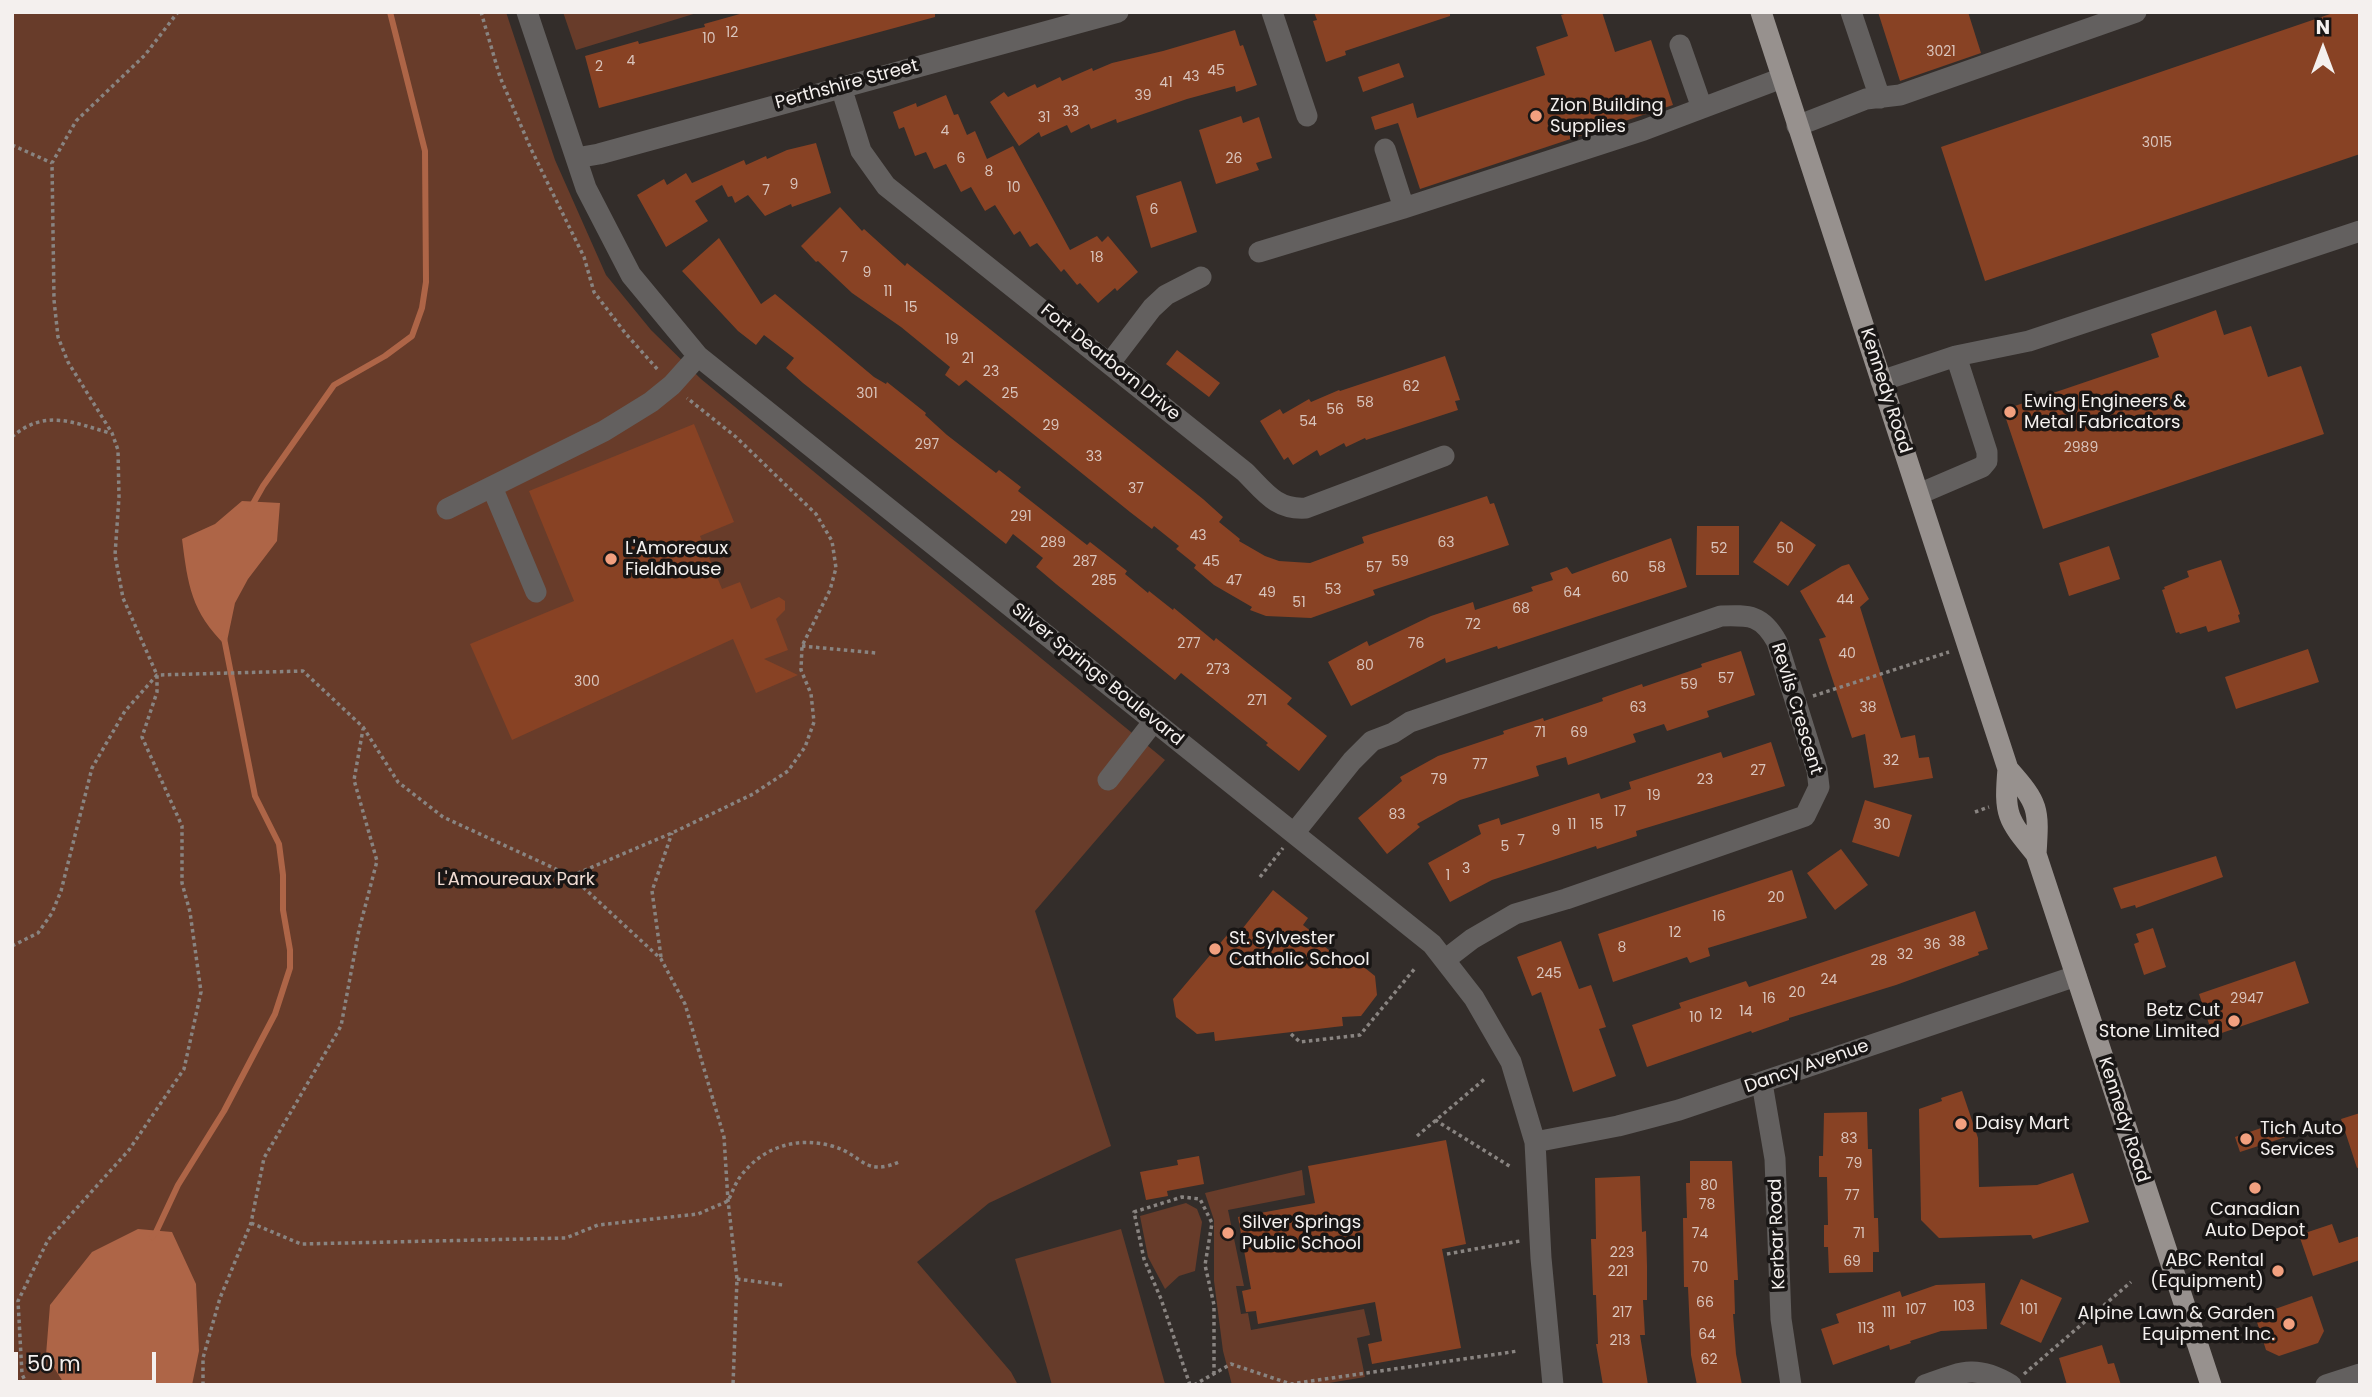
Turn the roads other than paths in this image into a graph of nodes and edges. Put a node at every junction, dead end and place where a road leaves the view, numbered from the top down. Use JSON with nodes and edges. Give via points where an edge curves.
{"nodes":[{"id":1,"x":527,"y":12,"type":"edge"},
{"id":2,"x":1118,"y":12,"type":"edge"},
{"id":3,"x":1272,"y":12,"type":"edge"},
{"id":4,"x":1761,"y":12,"type":"edge"},
{"id":5,"x":1851,"y":12,"type":"edge"},
{"id":6,"x":2136,"y":12,"type":"edge"},
{"id":7,"x":1680,"y":45,"type":"dead end"},
{"id":8,"x":1782,"y":78,"type":"junction"},
{"id":9,"x":841,"y":87,"type":"junction"},
{"id":10,"x":1880,"y":97,"type":"junction"},
{"id":11,"x":1702,"y":108,"type":"junction"},
{"id":12,"x":1307,"y":116,"type":"dead end"},
{"id":13,"x":1797,"y":126,"type":"junction"},
{"id":14,"x":1385,"y":149,"type":"dead end"},
{"id":15,"x":576,"y":158,"type":"junction"},
{"id":16,"x":1404,"y":208,"type":"junction"},
{"id":17,"x":2360,"y":231,"type":"edge"},
{"id":18,"x":1259,"y":251,"type":"dead end"},
{"id":19,"x":1201,"y":276,"type":"dead end"},
{"id":20,"x":698,"y":356,"type":"junction"},
{"id":21,"x":1956,"y":356,"type":"junction"},
{"id":22,"x":1110,"y":363,"type":"junction"},
{"id":23,"x":1881,"y":380,"type":"junction"},
{"id":24,"x":1444,"y":456,"type":"dead end"},
{"id":25,"x":492,"y":487,"type":"junction"},
{"id":26,"x":1919,"y":494,"type":"junction"},
{"id":27,"x":447,"y":509,"type":"dead end"},
{"id":28,"x":536,"y":592,"type":"dead end"},
{"id":29,"x":1154,"y":721,"type":"junction"},
{"id":30,"x":1108,"y":780,"type":"dead end"},
{"id":31,"x":1290,"y":838,"type":"junction"},
{"id":32,"x":1446,"y":959,"type":"junction"},
{"id":33,"x":2076,"y":976,"type":"junction"},
{"id":34,"x":1762,"y":1083,"type":"junction"},
{"id":35,"x":1535,"y":1142,"type":"junction"},
{"id":36,"x":2360,"y":1374,"type":"edge"},
{"id":37,"x":2015,"y":1381,"type":"edge"},
{"id":38,"x":1553,"y":1385,"type":"edge"},
{"id":39,"x":1791,"y":1385,"type":"edge"},
{"id":40,"x":1925,"y":1385,"type":"edge"},
{"id":41,"x":2211,"y":1385,"type":"edge"},
{"id":42,"x":2326,"y":1385,"type":"edge"}],
"edges":[{"from":1,"to":15,"type":"street","name":"Silver Springs Boulevard"},
{"from":2,"to":9,"type":"street","name":"Perthshire Street"},
{"from":3,"to":12,"type":"street"},
{"from":4,"to":8,"type":"main road","name":"Kennedy Road"},
{"from":5,"to":10,"type":"street"},
{"from":6,"to":10,"type":"street","via":[[1900,95]]},
{"from":7,"to":11,"type":"street"},
{"from":8,"to":11,"type":"street"},
{"from":8,"to":13,"type":"main road","name":"Kennedy Road"},
{"from":9,"to":15,"type":"street","name":"Perthshire Street"},
{"from":9,"to":22,"type":"street","name":"Fort Dearborn Drive","via":[[861,151],[886,186]]},
{"from":10,"to":13,"type":"street"},
{"from":11,"to":16,"type":"street"},
{"from":13,"to":23,"type":"main road","name":"Kennedy Road"},
{"from":14,"to":16,"type":"street"},
{"from":15,"to":20,"type":"street","name":"Silver Springs Boulevard","via":[[586,188],[631,275]]},
{"from":16,"to":18,"type":"street"},
{"from":17,"to":21,"type":"street","via":[[2029,341]]},
{"from":19,"to":22,"type":"street","via":[[1159,302]]},
{"from":20,"to":25,"type":"street","via":[[652,402]]},
{"from":20,"to":29,"type":"street","name":"Silver Springs Boulevard"},
{"from":21,"to":23,"type":"street"},
{"from":21,"to":26,"type":"street","via":[[1986,461],[1982,467]]},
{"from":22,"to":24,"type":"street","name":"Fort Dearborn Drive","via":[[1290,509],[1306,508]]},
{"from":23,"to":26,"type":"main road","name":"Kennedy Road"},
{"from":25,"to":27,"type":"street"},
{"from":25,"to":28,"type":"street"},
{"from":26,"to":33,"type":"main road","name":"Kennedy Road","via":[[2008,769],[2005,803],[2013,826],[2036,854]]},
{"from":29,"to":30,"type":"street"},
{"from":29,"to":31,"type":"street","name":"Silver Springs Boulevard"},
{"from":31,"to":32,"type":"street","name":"Silver Springs Boulevard"},
{"from":31,"to":32,"type":"street","name":"Revlis Crescent","via":[[1372,741],[1430,714],[1721,616],[1744,615],[1768,625],[1817,770],[1819,788],[1804,816],[1515,914]]},
{"from":32,"to":35,"type":"street","name":"Silver Springs Boulevard","via":[[1475,998],[1511,1062]]},
{"from":33,"to":34,"type":"street","name":"Dancy Avenue"},
{"from":33,"to":41,"type":"main road","name":"Kennedy Road"},
{"from":34,"to":35,"type":"street","name":"Dancy Avenue","via":[[1618,1126]]},
{"from":34,"to":39,"type":"street","name":"Kerbar Road","via":[[1775,1158],[1781,1319]]},
{"from":35,"to":38,"type":"street","name":"Silver Springs Boulevard"},
{"from":36,"to":42,"type":"street"},
{"from":37,"to":40,"type":"street","via":[[1974,1370]]}]}
